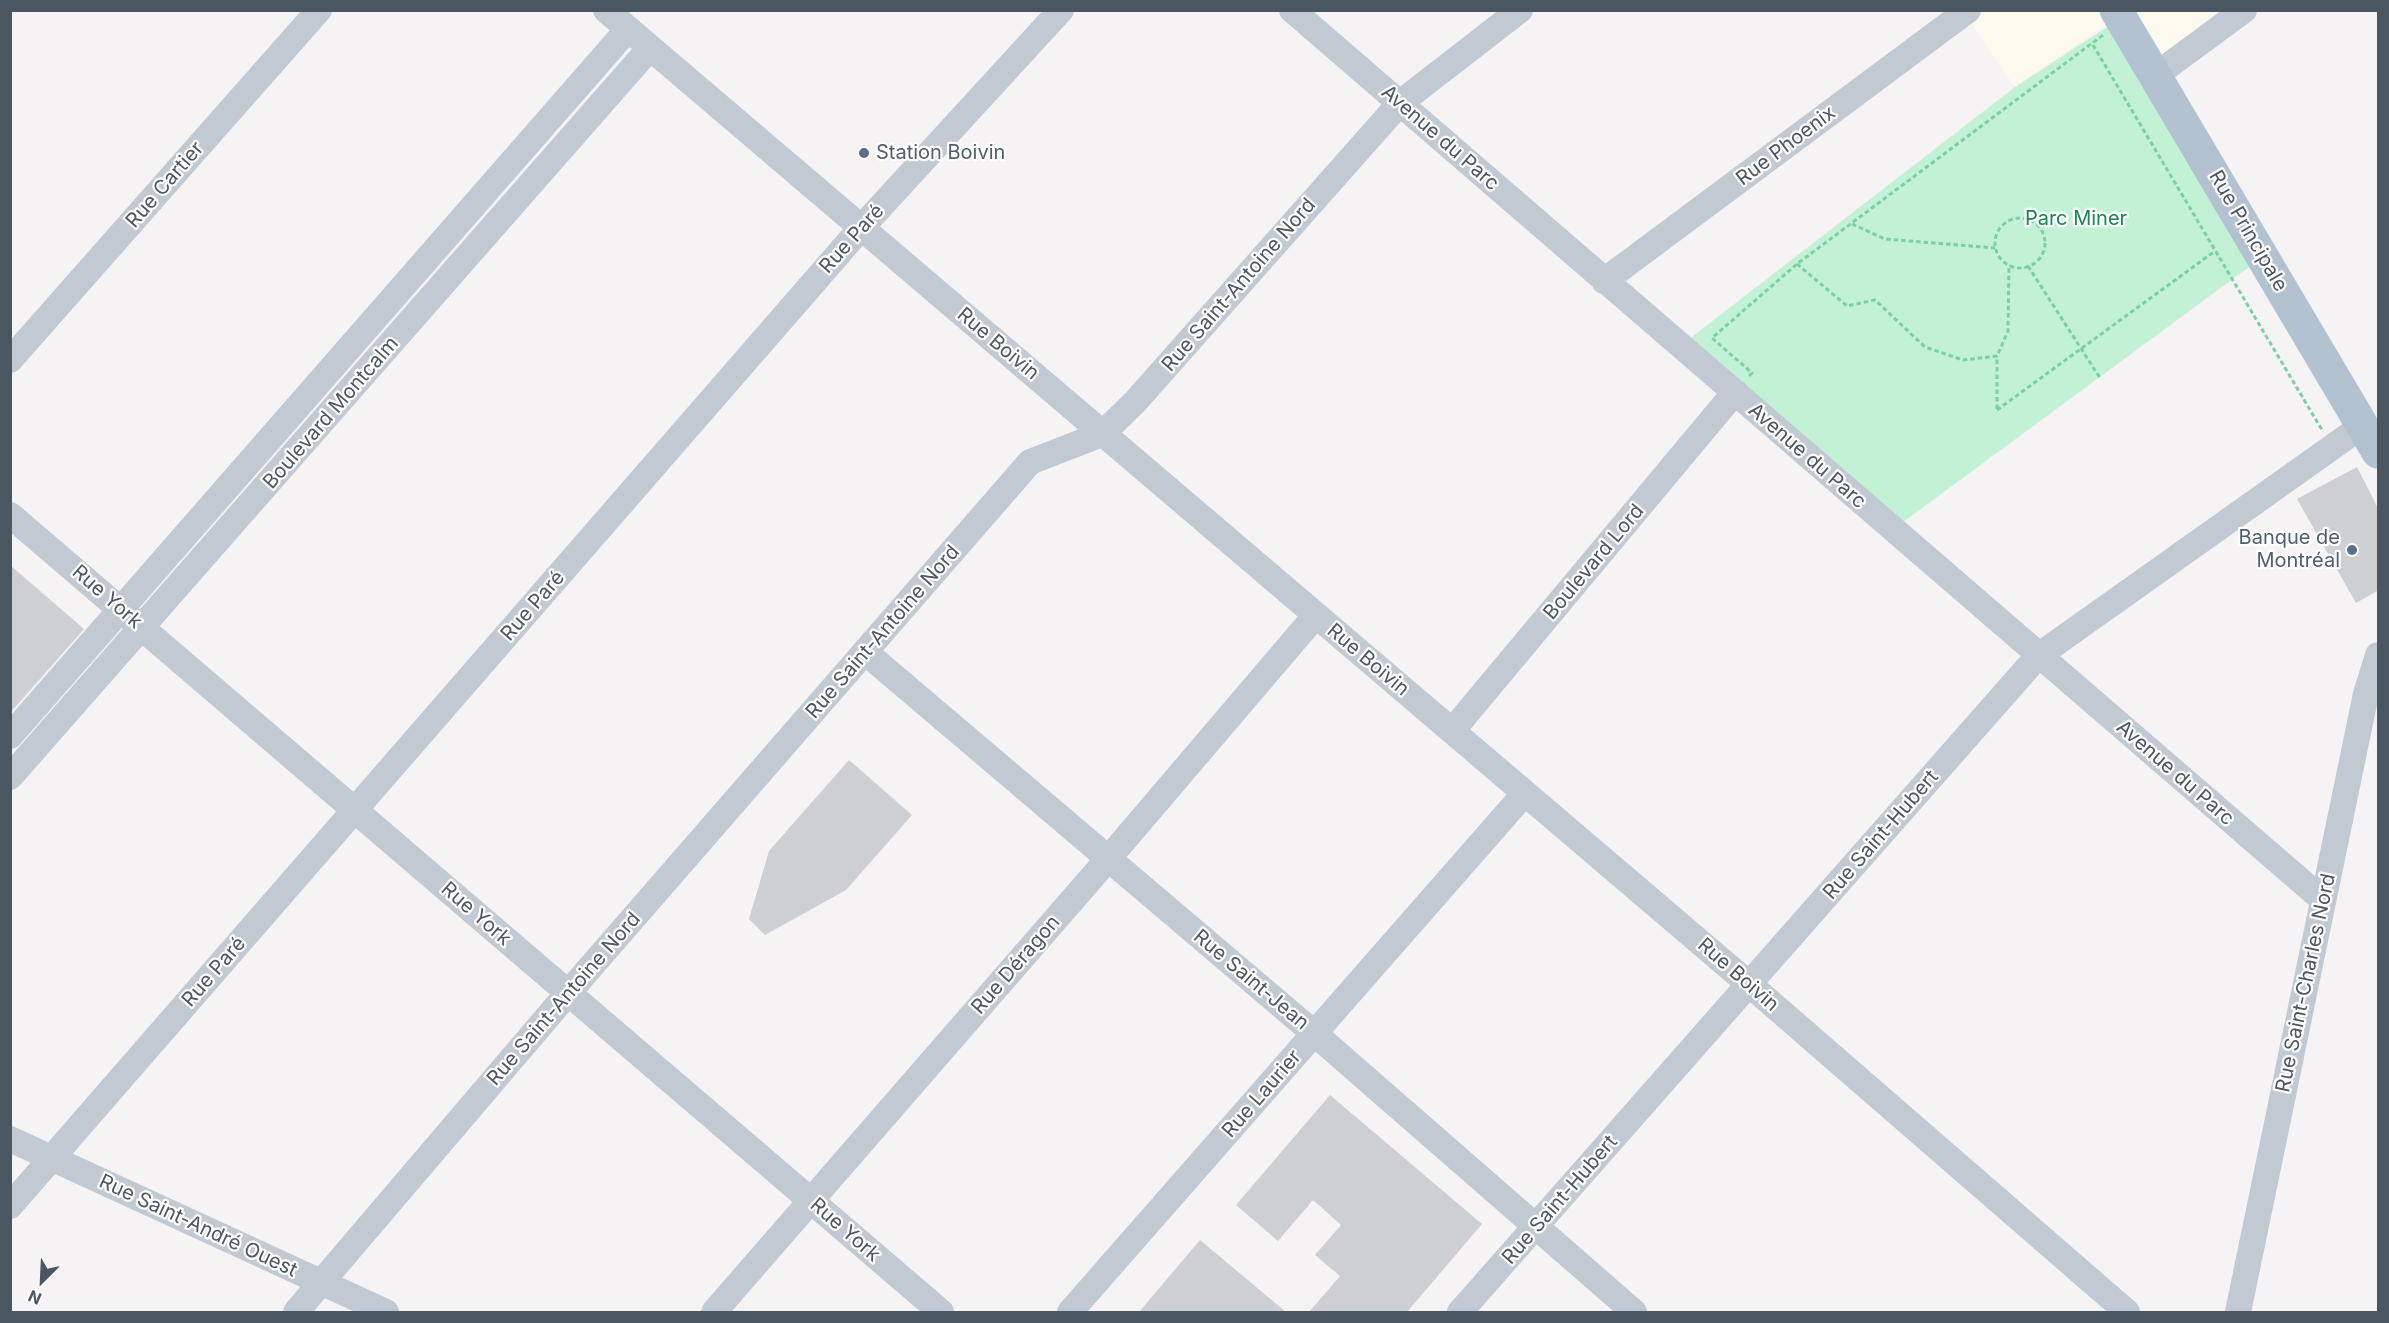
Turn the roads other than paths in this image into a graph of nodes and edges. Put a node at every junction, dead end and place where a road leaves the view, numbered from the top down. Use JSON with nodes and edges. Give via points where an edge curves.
{"nodes":[{"id":1,"x":319,"y":10,"type":"edge"},
{"id":2,"x":606,"y":10,"type":"edge"},
{"id":3,"x":1061,"y":10,"type":"edge"},
{"id":4,"x":1292,"y":10,"type":"edge"},
{"id":5,"x":1520,"y":10,"type":"edge"},
{"id":6,"x":1968,"y":10,"type":"edge"},
{"id":7,"x":2116,"y":10,"type":"edge"},
{"id":8,"x":2244,"y":10,"type":"edge"},
{"id":9,"x":628,"y":29,"type":"junction"},
{"id":10,"x":650,"y":48,"type":"junction"},
{"id":11,"x":2156,"y":75,"type":"junction"},
{"id":12,"x":1400,"y":103,"type":"junction"},
{"id":13,"x":861,"y":228,"type":"junction"},
{"id":14,"x":1604,"y":281,"type":"junction"},
{"id":15,"x":10,"y":360,"type":"edge"},
{"id":16,"x":1735,"y":392,"type":"junction"},
{"id":17,"x":1102,"y":434,"type":"junction"},
{"id":18,"x":2371,"y":439,"type":"edge"},
{"id":19,"x":10,"y":515,"type":"edge"},
{"id":20,"x":122,"y":611,"type":"junction"},
{"id":21,"x":1316,"y":615,"type":"junction"},
{"id":22,"x":143,"y":628,"type":"junction"},
{"id":23,"x":865,"y":652,"type":"junction"},
{"id":24,"x":2379,"y":655,"type":"edge"},
{"id":25,"x":2038,"y":656,"type":"junction"},
{"id":26,"x":1452,"y":731,"type":"junction"},
{"id":27,"x":10,"y":736,"type":"edge"},
{"id":28,"x":10,"y":777,"type":"edge"},
{"id":29,"x":1525,"y":793,"type":"junction"},
{"id":30,"x":356,"y":811,"type":"junction"},
{"id":31,"x":1108,"y":859,"type":"junction"},
{"id":32,"x":2324,"y":900,"type":"junction"},
{"id":33,"x":1749,"y":984,"type":"junction"},
{"id":34,"x":568,"y":993,"type":"junction"},
{"id":35,"x":1315,"y":1034,"type":"junction"},
{"id":36,"x":10,"y":1139,"type":"edge"},
{"id":37,"x":51,"y":1158,"type":"junction"},
{"id":38,"x":811,"y":1201,"type":"junction"},
{"id":39,"x":10,"y":1206,"type":"edge"},
{"id":40,"x":1535,"y":1227,"type":"junction"},
{"id":41,"x":322,"y":1283,"type":"junction"},
{"id":42,"x":296,"y":1312,"type":"edge"},
{"id":43,"x":386,"y":1312,"type":"edge"},
{"id":44,"x":714,"y":1312,"type":"edge"},
{"id":45,"x":941,"y":1312,"type":"edge"},
{"id":46,"x":1070,"y":1312,"type":"edge"},
{"id":47,"x":1460,"y":1312,"type":"edge"},
{"id":48,"x":1634,"y":1312,"type":"edge"},
{"id":49,"x":2127,"y":1312,"type":"edge"},
{"id":50,"x":2238,"y":1312,"type":"edge"}],
"edges":[{"from":1,"to":15,"type":"street","name":"Rue Cartier"},
{"from":2,"to":9,"type":"street","name":"Rue Boivin"},
{"from":3,"to":13,"type":"street","name":"Rue Paré"},
{"from":4,"to":12,"type":"street","name":"Avenue du Parc"},
{"from":5,"to":12,"type":"street","name":"Rue Saint-Antoine Nord"},
{"from":6,"to":14,"type":"street","name":"Rue Phoenix"},
{"from":7,"to":11,"type":"main road","name":"Rue Principale"},
{"from":8,"to":11,"type":"street"},
{"from":9,"to":10,"type":"street","name":"Rue Boivin"},
{"from":9,"to":20,"type":"street","name":"Boulevard Montcalm"},
{"from":10,"to":13,"type":"street","name":"Rue Boivin"},
{"from":10,"to":22,"type":"street","name":"Boulevard Montcalm"},
{"from":11,"to":18,"type":"main road","name":"Rue Principale"},
{"from":12,"to":14,"type":"street","name":"Avenue du Parc"},
{"from":12,"to":17,"type":"street","name":"Rue Saint-Antoine Nord","via":[[1135,402]]},
{"from":13,"to":17,"type":"street","name":"Rue Boivin"},
{"from":13,"to":30,"type":"street","name":"Rue Paré"},
{"from":14,"to":16,"type":"street","name":"Avenue du Parc"},
{"from":16,"to":25,"type":"street","name":"Avenue du Parc"},
{"from":16,"to":26,"type":"street","name":"Boulevard Lord"},
{"from":17,"to":21,"type":"street","name":"Rue Boivin"},
{"from":17,"to":23,"type":"street","name":"Rue Saint-Antoine Nord","via":[[1030,462]]},
{"from":18,"to":25,"type":"street","name":"Rue Saint-Hubert","via":[[2332,447]]},
{"from":19,"to":20,"type":"street","name":"Rue York"},
{"from":20,"to":22,"type":"street","name":"Rue York"},
{"from":20,"to":27,"type":"street","name":"Boulevard Montcalm"},
{"from":21,"to":26,"type":"street","name":"Rue Boivin"},
{"from":21,"to":31,"type":"street","name":"Rue Déragon"},
{"from":22,"to":28,"type":"street","name":"Boulevard Montcalm"},
{"from":22,"to":30,"type":"street","name":"Rue York"},
{"from":23,"to":31,"type":"street","name":"Rue Saint-Jean"},
{"from":23,"to":34,"type":"street","name":"Rue Saint-Antoine Nord"},
{"from":24,"to":32,"type":"street","name":"Rue Saint-Charles Nord","via":[[2366,694]]},
{"from":25,"to":32,"type":"street","name":"Avenue du Parc"},
{"from":25,"to":33,"type":"street","name":"Rue Saint-Hubert"},
{"from":26,"to":29,"type":"street","name":"Rue Boivin"},
{"from":29,"to":33,"type":"street","name":"Rue Boivin"},
{"from":29,"to":35,"type":"street","name":"Rue Laurier"},
{"from":30,"to":34,"type":"street","name":"Rue York"},
{"from":30,"to":37,"type":"street","name":"Rue Paré"},
{"from":31,"to":35,"type":"street","name":"Rue Saint-Jean"},
{"from":31,"to":38,"type":"street","name":"Rue Déragon"},
{"from":32,"to":50,"type":"street","name":"Rue Saint-Charles Nord"},
{"from":33,"to":40,"type":"street","name":"Rue Saint-Hubert"},
{"from":33,"to":49,"type":"street","name":"Rue Boivin"},
{"from":34,"to":38,"type":"street","name":"Rue York"},
{"from":34,"to":41,"type":"street","name":"Rue Saint-Antoine Nord"},
{"from":35,"to":40,"type":"street","name":"Rue Saint-Jean"},
{"from":35,"to":46,"type":"street","name":"Rue Laurier"},
{"from":36,"to":37,"type":"street","name":"Rue Saint-André Ouest"},
{"from":37,"to":39,"type":"street","name":"Rue Paré"},
{"from":37,"to":41,"type":"street","name":"Rue Saint-André Ouest"},
{"from":38,"to":44,"type":"street","name":"Rue Déragon"},
{"from":38,"to":45,"type":"street","name":"Rue York"},
{"from":40,"to":47,"type":"street","name":"Rue Saint-Hubert"},
{"from":40,"to":48,"type":"street","name":"Rue Saint-Jean"},
{"from":41,"to":42,"type":"street","name":"Rue Saint-Antoine Nord"},
{"from":41,"to":43,"type":"street","name":"Rue Saint-André Ouest"}]}
